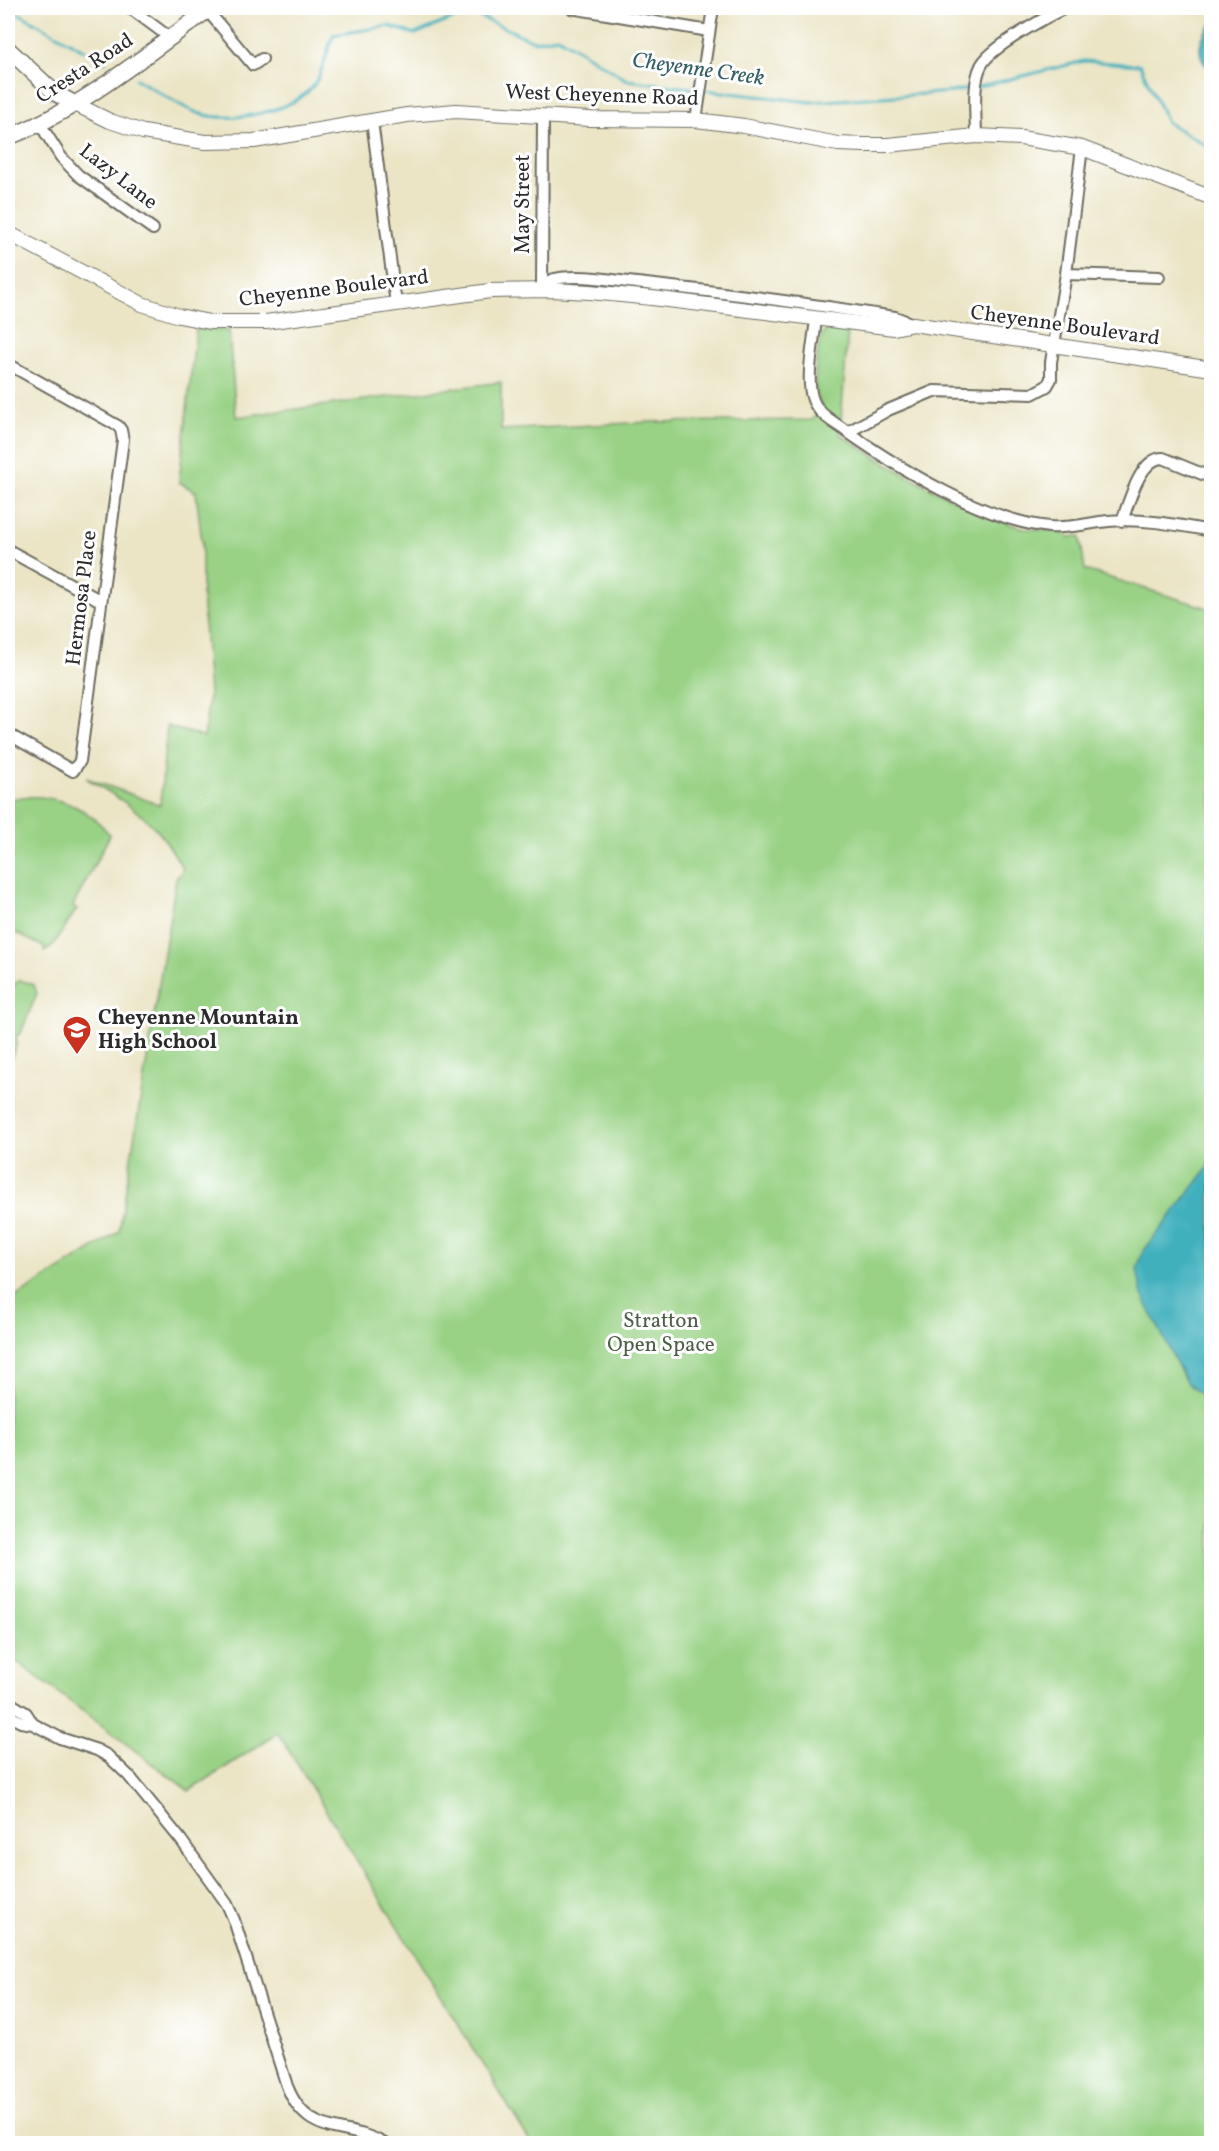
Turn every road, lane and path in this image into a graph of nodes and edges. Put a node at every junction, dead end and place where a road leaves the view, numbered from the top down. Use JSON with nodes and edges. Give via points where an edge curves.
{"nodes":[{"id":1,"x":129,"y":8,"type":"edge"},
{"id":2,"x":571,"y":8,"type":"edge"},
{"id":3,"x":713,"y":8,"type":"edge"},
{"id":4,"x":1065,"y":8,"type":"edge"},
{"id":5,"x":209,"y":9,"type":"edge"},
{"id":6,"x":709,"y":31,"type":"junction"},
{"id":7,"x":169,"y":37,"type":"junction"},
{"id":8,"x":8,"y":49,"type":"edge"},
{"id":9,"x":262,"y":59,"type":"dead end"},
{"id":10,"x":75,"y":104,"type":"junction"},
{"id":11,"x":543,"y":118,"type":"junction"},
{"id":12,"x":696,"y":120,"type":"junction"},
{"id":13,"x":372,"y":121,"type":"junction"},
{"id":14,"x":40,"y":124,"type":"junction"},
{"id":15,"x":975,"y":136,"type":"junction"},
{"id":16,"x":8,"y":137,"type":"edge"},
{"id":17,"x":1082,"y":148,"type":"junction"},
{"id":18,"x":1212,"y":198,"type":"edge"},
{"id":19,"x":153,"y":229,"type":"dead end"},
{"id":20,"x":8,"y":233,"type":"edge"},
{"id":21,"x":1066,"y":274,"type":"junction"},
{"id":22,"x":1159,"y":277,"type":"dead end"},
{"id":23,"x":542,"y":291,"type":"junction"},
{"id":24,"x":396,"y":304,"type":"junction"},
{"id":25,"x":816,"y":319,"type":"junction"},
{"id":26,"x":913,"y":324,"type":"junction"},
{"id":27,"x":1054,"y":346,"type":"junction"},
{"id":28,"x":8,"y":364,"type":"edge"},
{"id":29,"x":1212,"y":369,"type":"edge"},
{"id":30,"x":848,"y":432,"type":"junction"},
{"id":31,"x":1212,"y":477,"type":"edge"},
{"id":32,"x":1122,"y":521,"type":"junction"},
{"id":33,"x":1212,"y":531,"type":"edge"},
{"id":34,"x":8,"y":550,"type":"edge"},
{"id":35,"x":101,"y":601,"type":"junction"},
{"id":36,"x":8,"y":734,"type":"edge"},
{"id":37,"x":8,"y":1702,"type":"edge"},
{"id":38,"x":8,"y":1715,"type":"edge"},
{"id":39,"x":33,"y":1724,"type":"junction"},
{"id":40,"x":385,"y":2144,"type":"edge"}],
"edges":[{"from":1,"to":7,"type":"street"},
{"from":2,"to":6,"type":"street"},
{"from":3,"to":6,"type":"street"},
{"from":4,"to":15,"type":"street","via":[[1032,26],[981,64]]},
{"from":5,"to":7,"type":"main road","name":"Cresta Road"},
{"from":5,"to":9,"type":"street","via":[[253,65]]},
{"from":6,"to":12,"type":"street"},
{"from":7,"to":10,"type":"main road","name":"Cresta Road"},
{"from":8,"to":10,"type":"main road","name":"West Cheyenne Road","via":[[55,93]]},
{"from":10,"to":13,"type":"street","name":"West Cheyenne Road","via":[[128,128],[205,142],[254,141]]},
{"from":10,"to":14,"type":"main road","name":"Cresta Road"},
{"from":11,"to":12,"type":"street","name":"West Cheyenne Road"},
{"from":11,"to":13,"type":"street","name":"West Cheyenne Road","via":[[456,111]]},
{"from":11,"to":23,"type":"street","name":"May Street"},
{"from":12,"to":15,"type":"street","name":"West Cheyenne Road","via":[[864,146]]},
{"from":13,"to":24,"type":"street"},
{"from":14,"to":16,"type":"main road","name":"Cresta Road"},
{"from":14,"to":19,"type":"street","name":"Lazy Lane","via":[[60,157],[78,175]]},
{"from":15,"to":17,"type":"street","name":"West Cheyenne Road","via":[[1021,138]]},
{"from":17,"to":18,"type":"street","name":"West Cheyenne Road"},
{"from":17,"to":21,"type":"street"},
{"from":20,"to":24,"type":"street","name":"Cheyenne Boulevard","via":[[142,304],[197,319],[266,322]]},
{"from":21,"to":22,"type":"street"},
{"from":21,"to":27,"type":"street"},
{"from":23,"to":24,"type":"street","name":"Cheyenne Boulevard","via":[[490,291]]},
{"from":23,"to":25,"type":"street","name":"Cheyenne Boulevard","via":[[620,295]]},
{"from":23,"to":26,"type":"street","name":"Cheyenne Boulevard","via":[[553,279],[602,280],[754,296],[895,317]]},
{"from":25,"to":26,"type":"street","name":"Cheyenne Boulevard","via":[[894,328]]},
{"from":25,"to":30,"type":"street","via":[[813,399],[822,413]]},
{"from":26,"to":27,"type":"street","name":"Cheyenne Boulevard"},
{"from":27,"to":29,"type":"street","name":"Cheyenne Boulevard"},
{"from":27,"to":30,"type":"street","via":[[1051,379],[1040,391],[934,391]]},
{"from":28,"to":35,"type":"street","name":"Hermosa Place","via":[[121,429],[123,440]]},
{"from":30,"to":32,"type":"street","via":[[957,497],[1017,521],[1072,528]]},
{"from":31,"to":32,"type":"street","via":[[1156,458],[1145,466]]},
{"from":32,"to":33,"type":"street","via":[[1169,523]]},
{"from":34,"to":35,"type":"street"},
{"from":35,"to":36,"type":"street","name":"Hermosa Place","via":[[80,760],[74,771]]},
{"from":37,"to":39,"type":"street","via":[[26,1713]]},
{"from":38,"to":39,"type":"street"},
{"from":39,"to":40,"type":"street","via":[[97,1750],[118,1764],[217,1890],[234,1920],[287,2086],[297,2105],[323,2126],[367,2135]]}]}
